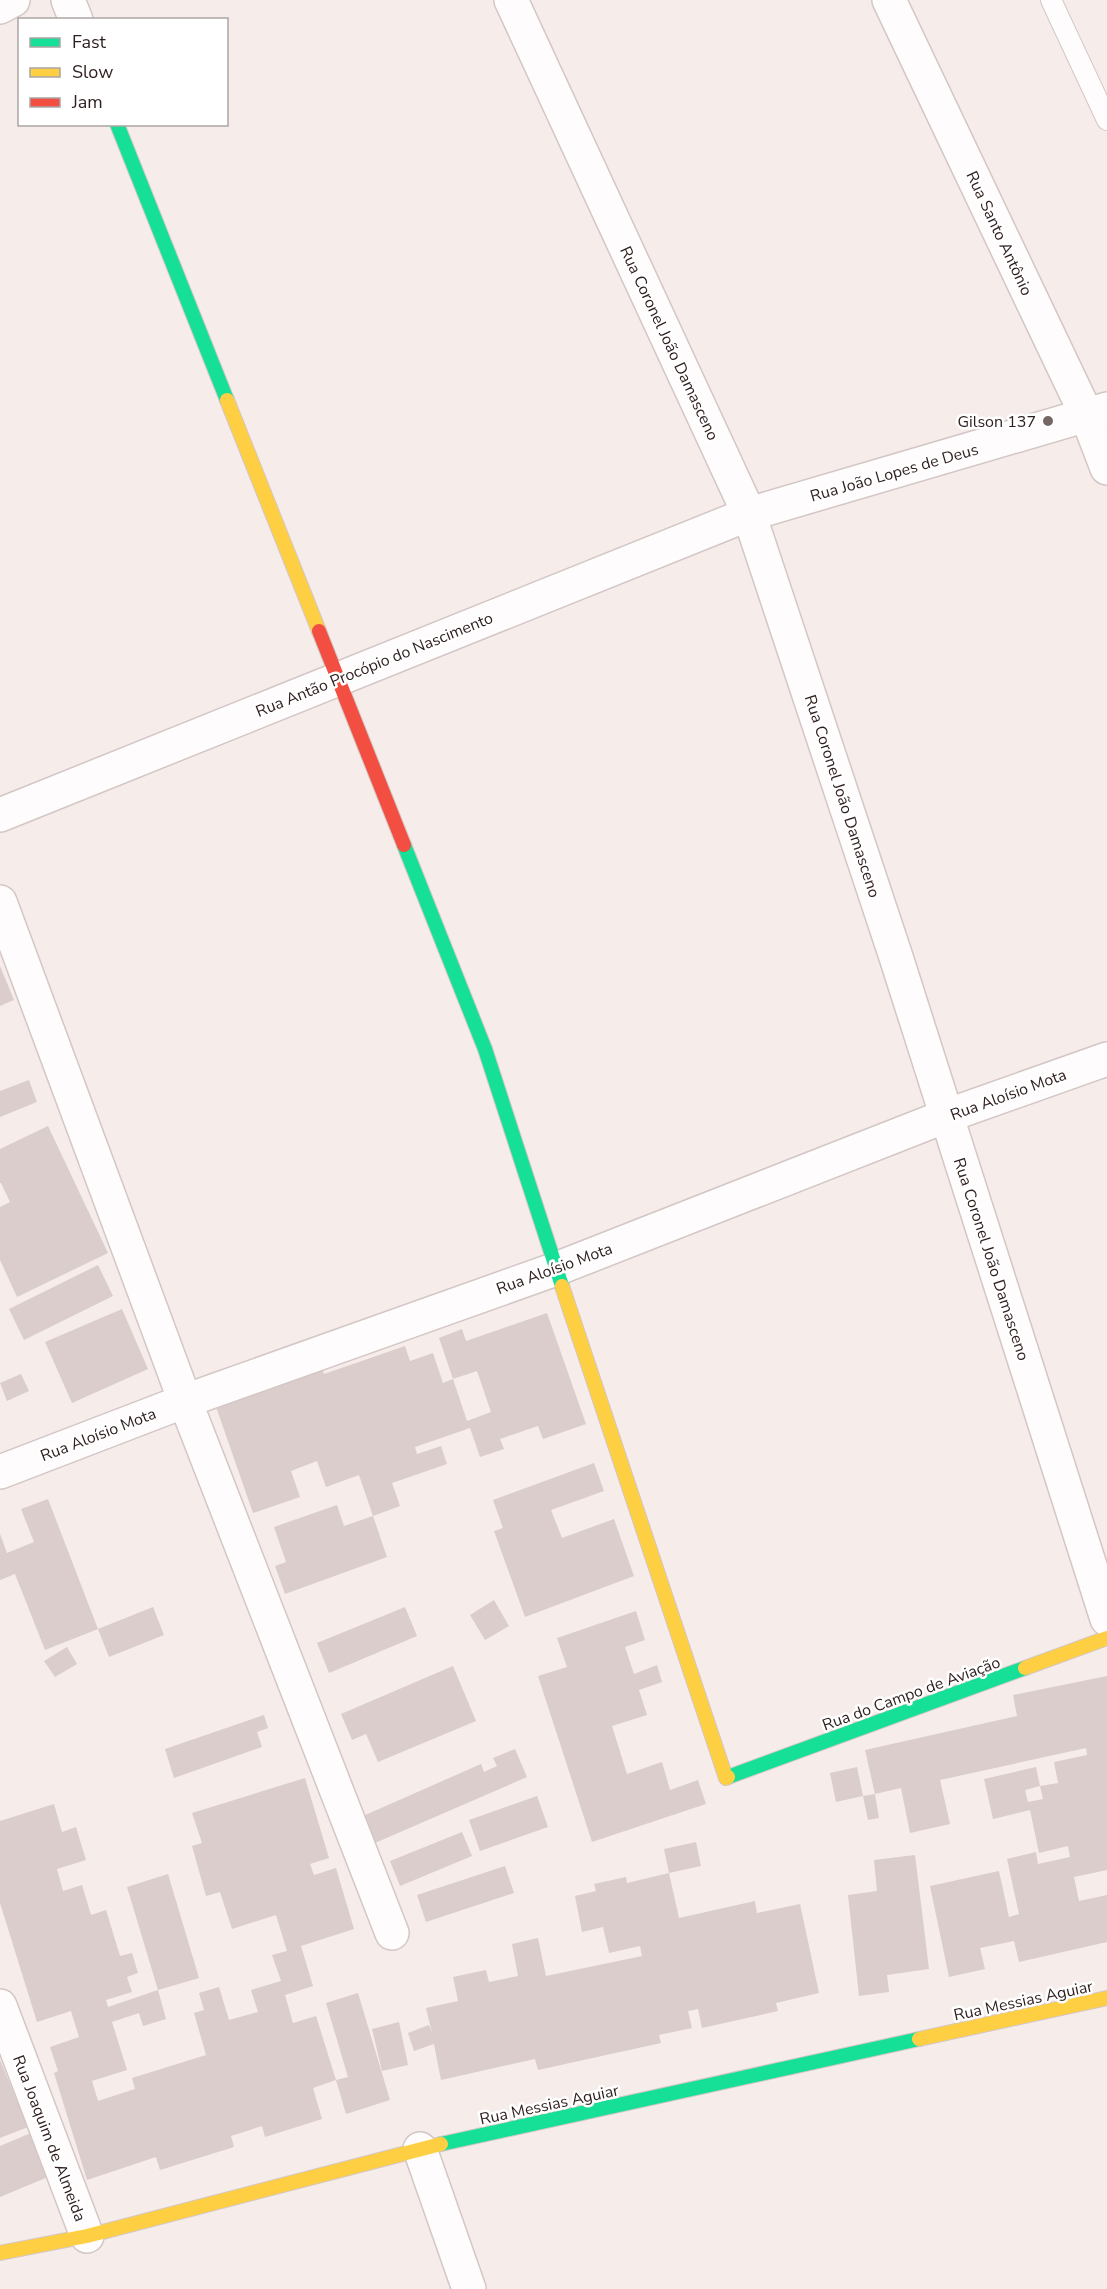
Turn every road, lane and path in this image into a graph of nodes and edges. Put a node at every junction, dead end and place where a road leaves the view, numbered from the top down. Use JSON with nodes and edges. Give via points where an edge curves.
{"nodes":[{"id":1,"x":13,"y":0,"type":"edge"},
{"id":2,"x":68,"y":0,"type":"edge"},
{"id":3,"x":511,"y":0,"type":"edge"},
{"id":4,"x":889,"y":0,"type":"edge"},
{"id":5,"x":1051,"y":0,"type":"edge"},
{"id":6,"x":0,"y":6,"type":"edge"},
{"id":7,"x":75,"y":18,"type":"edge"},
{"id":8,"x":1107,"y":120,"type":"edge"},
{"id":9,"x":118,"y":126,"type":"edge"},
{"id":10,"x":1097,"y":413,"type":"edge"},
{"id":11,"x":1107,"y":468,"type":"edge"},
{"id":12,"x":749,"y":514,"type":"junction"},
{"id":13,"x":338,"y":678,"type":"junction"},
{"id":14,"x":0,"y":815,"type":"edge"},
{"id":15,"x":0,"y":902,"type":"edge"},
{"id":16,"x":1107,"y":1059,"type":"edge"},
{"id":17,"x":946,"y":1116,"type":"junction"},
{"id":18,"x":556,"y":1269,"type":"junction"},
{"id":19,"x":185,"y":1401,"type":"junction"},
{"id":20,"x":0,"y":1472,"type":"edge"},
{"id":21,"x":1107,"y":1619,"type":"edge"},
{"id":22,"x":1107,"y":1638,"type":"edge"},
{"id":23,"x":392,"y":1933,"type":"dead end"},
{"id":24,"x":1107,"y":1998,"type":"edge"},
{"id":25,"x":0,"y":2006,"type":"edge"},
{"id":26,"x":420,"y":2149,"type":"junction"},
{"id":27,"x":87,"y":2236,"type":"junction"},
{"id":28,"x":0,"y":2253,"type":"edge"},
{"id":29,"x":469,"y":2289,"type":"edge"}],
"edges":[{"from":1,"to":6,"type":"street"},
{"from":2,"to":7,"type":"street"},
{"from":3,"to":12,"type":"street","name":"Rua Coronel João Damasceno"},
{"from":4,"to":10,"type":"street","name":"Rua Santo Antônio"},
{"from":5,"to":8,"type":"lane"},
{"from":9,"to":13,"type":"street"},
{"from":10,"to":11,"type":"street","name":"Rua Santo Antônio"},
{"from":10,"to":12,"type":"street","name":"Rua João Lopes de Deus"},
{"from":12,"to":13,"type":"street","name":"Rua Antão Procópio do Nascimento"},
{"from":12,"to":17,"type":"street","name":"Rua Coronel João Damasceno"},
{"from":13,"to":14,"type":"street","name":"Rua Antão Procópio do Nascimento"},
{"from":13,"to":18,"type":"street","via":[[485,1048]]},
{"from":15,"to":19,"type":"street"},
{"from":16,"to":17,"type":"street","name":"Rua Aloísio Mota"},
{"from":17,"to":18,"type":"street","name":"Rua Aloísio Mota"},
{"from":17,"to":21,"type":"street","name":"Rua Coronel João Damasceno"},
{"from":18,"to":19,"type":"street","name":"Rua Aloísio Mota"},
{"from":18,"to":22,"type":"street","name":"Rua do Campo de Aviação","via":[[726,1778]]},
{"from":19,"to":20,"type":"street","name":"Rua Aloísio Mota"},
{"from":19,"to":23,"type":"street"},
{"from":24,"to":26,"type":"street","name":"Rua Messias Aguiar"},
{"from":25,"to":27,"type":"street","name":"Rua Joaquim de Almeida"},
{"from":26,"to":27,"type":"street","name":"Rua Messias Aguiar"},
{"from":26,"to":29,"type":"street"},
{"from":27,"to":28,"type":"street","name":"Rua Messias Aguiar"}]}
